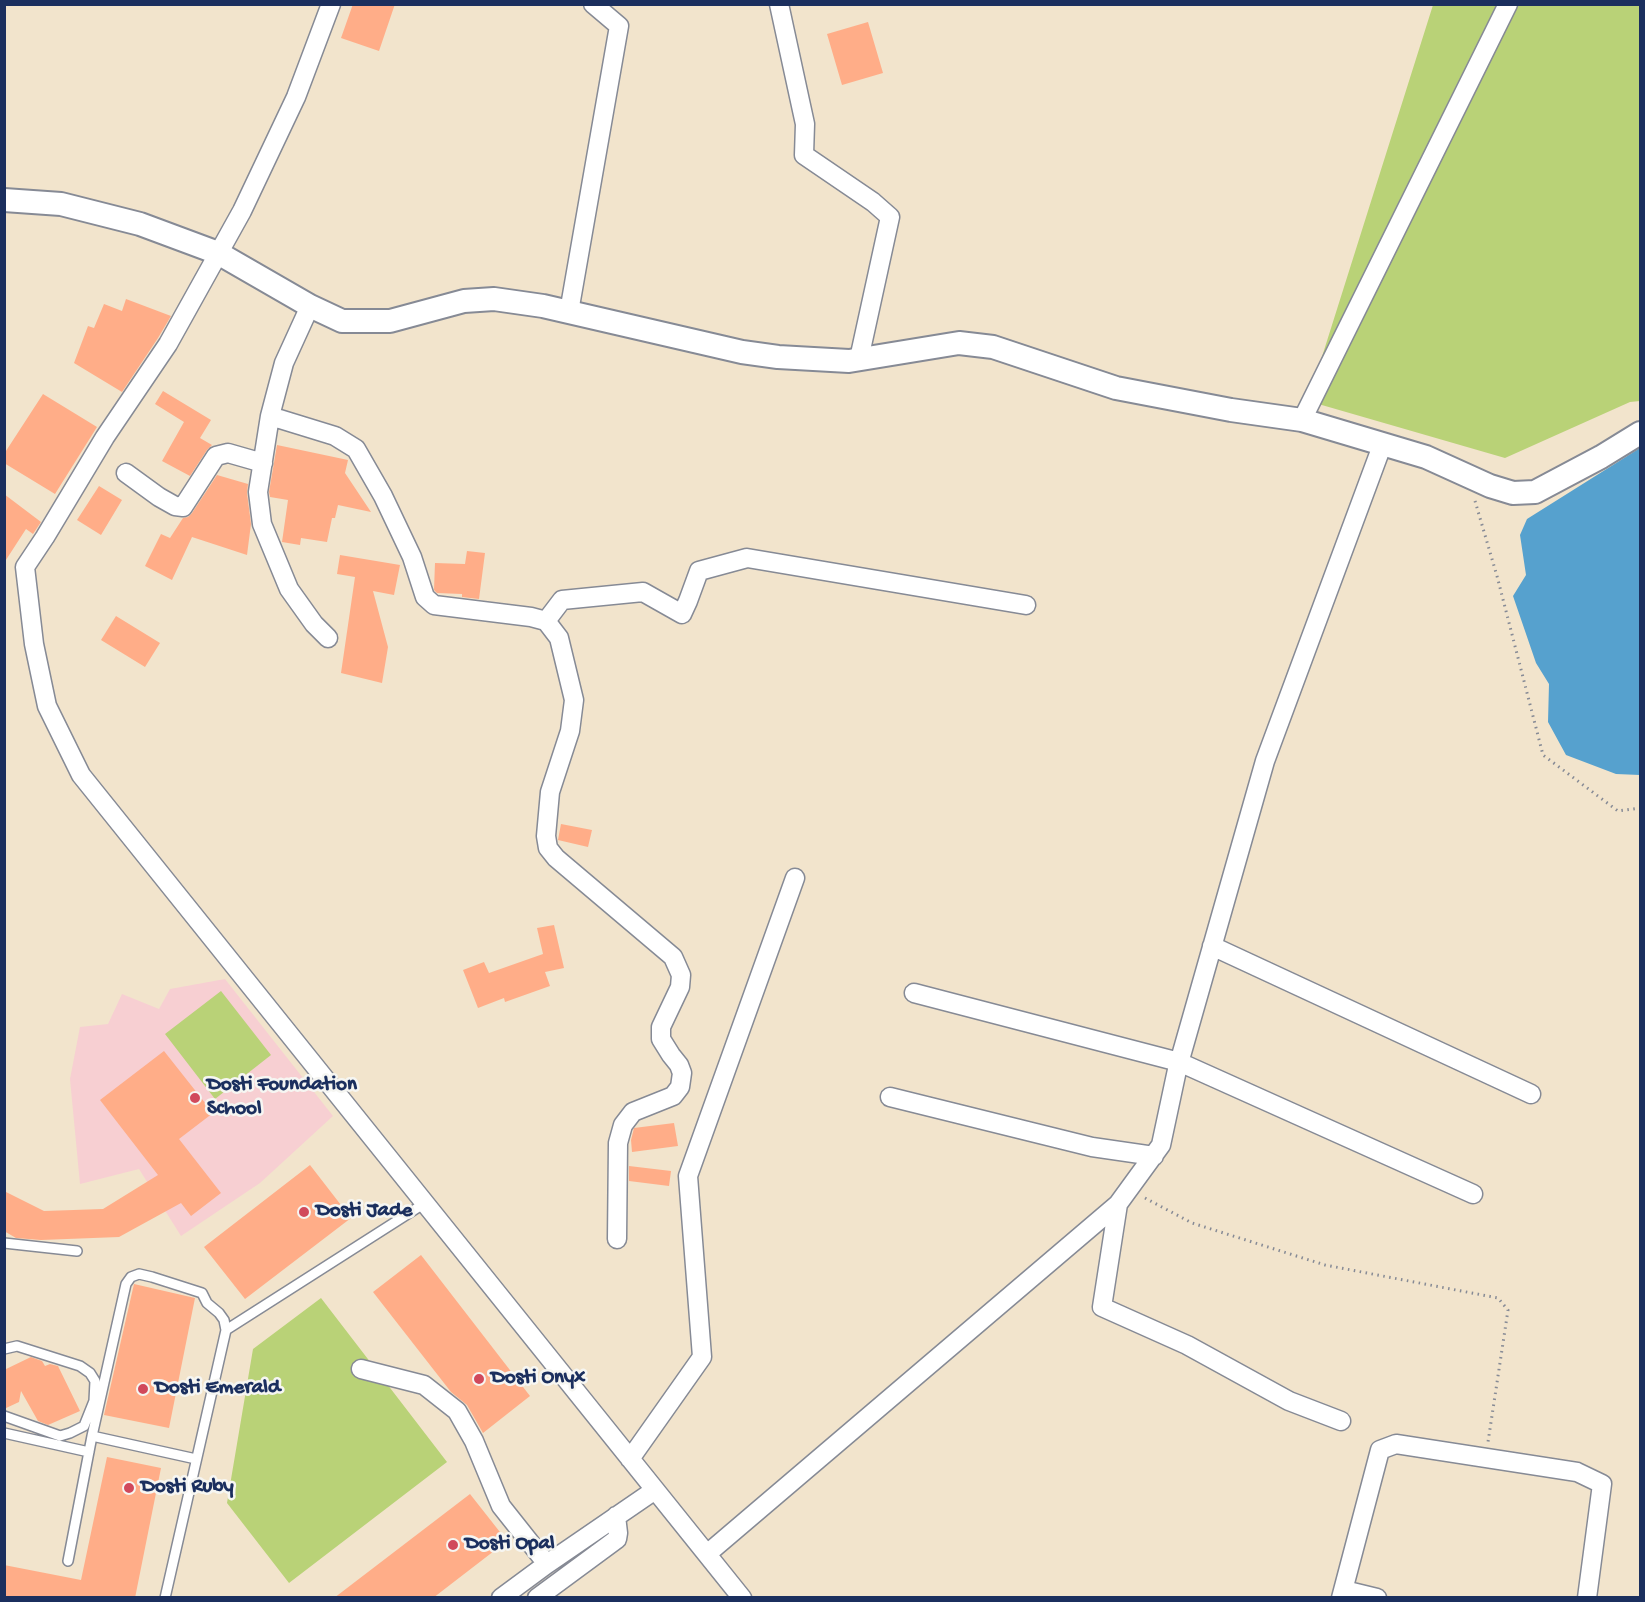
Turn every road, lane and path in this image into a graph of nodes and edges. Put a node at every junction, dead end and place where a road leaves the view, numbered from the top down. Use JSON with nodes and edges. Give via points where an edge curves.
{"nodes":[{"id":1,"x":331,"y":4,"type":"edge"},
{"id":2,"x":593,"y":4,"type":"edge"},
{"id":3,"x":779,"y":4,"type":"edge"},
{"id":4,"x":1508,"y":4,"type":"edge"},
{"id":5,"x":4,"y":200,"type":"edge"},
{"id":6,"x":218,"y":254,"type":"junction"},
{"id":7,"x":310,"y":306,"type":"junction"},
{"id":8,"x":569,"y":312,"type":"junction"},
{"id":9,"x":859,"y":359,"type":"junction"},
{"id":10,"x":270,"y":416,"type":"junction"},
{"id":11,"x":1302,"y":420,"type":"junction"},
{"id":12,"x":1641,"y":433,"type":"edge"},
{"id":13,"x":1383,"y":443,"type":"junction"},
{"id":14,"x":263,"y":463,"type":"junction"},
{"id":15,"x":126,"y":473,"type":"dead end"},
{"id":16,"x":1468,"y":476,"type":"junction"},
{"id":17,"x":1026,"y":604,"type":"dead end"},
{"id":18,"x":546,"y":621,"type":"junction"},
{"id":19,"x":328,"y":638,"type":"dead end"},
{"id":20,"x":1641,"y":808,"type":"edge"},
{"id":21,"x":795,"y":878,"type":"dead end"},
{"id":22,"x":1212,"y":946,"type":"junction"},
{"id":23,"x":914,"y":993,"type":"dead end"},
{"id":24,"x":1179,"y":1062,"type":"junction"},
{"id":25,"x":1531,"y":1094,"type":"dead end"},
{"id":26,"x":890,"y":1097,"type":"dead end"},
{"id":27,"x":1154,"y":1156,"type":"junction"},
{"id":28,"x":1473,"y":1194,"type":"dead end"},
{"id":29,"x":1124,"y":1197,"type":"junction"},
{"id":30,"x":425,"y":1203,"type":"junction"},
{"id":31,"x":617,"y":1239,"type":"dead end"},
{"id":32,"x":4,"y":1243,"type":"edge"},
{"id":33,"x":77,"y":1251,"type":"dead end"},
{"id":34,"x":226,"y":1330,"type":"junction"},
{"id":35,"x":4,"y":1349,"type":"edge"},
{"id":36,"x":361,"y":1370,"type":"dead end"},
{"id":37,"x":4,"y":1416,"type":"edge"},
{"id":38,"x":1341,"y":1421,"type":"dead end"},
{"id":39,"x":4,"y":1433,"type":"edge"},
{"id":40,"x":92,"y":1436,"type":"junction"},
{"id":41,"x":89,"y":1452,"type":"junction"},
{"id":42,"x":196,"y":1459,"type":"junction"},
{"id":43,"x":630,"y":1459,"type":"junction"},
{"id":44,"x":1485,"y":1459,"type":"junction"},
{"id":45,"x":655,"y":1490,"type":"junction"},
{"id":46,"x":616,"y":1516,"type":"junction"},
{"id":47,"x":707,"y":1554,"type":"junction"},
{"id":48,"x":68,"y":1561,"type":"dead end"},
{"id":49,"x":547,"y":1564,"type":"junction"},
{"id":50,"x":1342,"y":1594,"type":"edge"},
{"id":51,"x":165,"y":1598,"type":"edge"},
{"id":52,"x":501,"y":1598,"type":"edge"},
{"id":53,"x":537,"y":1598,"type":"edge"},
{"id":54,"x":742,"y":1598,"type":"edge"},
{"id":55,"x":1377,"y":1598,"type":"edge"},
{"id":56,"x":1587,"y":1598,"type":"edge"}],
"edges":[{"from":1,"to":6,"type":"street","via":[[291,107]]},
{"from":2,"to":8,"type":"street","via":[[620,26]]},
{"from":3,"to":9,"type":"street","via":[[805,124],[804,155],[890,217]]},
{"from":4,"to":11,"type":"street"},
{"from":5,"to":6,"type":"street","via":[[61,204],[140,224]]},
{"from":6,"to":7,"type":"street"},
{"from":6,"to":30,"type":"street","via":[[168,344],[25,567],[34,644],[47,706],[81,775]]},
{"from":7,"to":8,"type":"street","via":[[342,321],[390,321],[464,301],[494,299]]},
{"from":7,"to":10,"type":"street","via":[[284,363]]},
{"from":8,"to":9,"type":"street","via":[[741,352]]},
{"from":9,"to":11,"type":"street","via":[[959,343],[993,347],[1116,388]]},
{"from":10,"to":14,"type":"street"},
{"from":10,"to":18,"type":"street","via":[[335,436],[356,449],[412,557],[425,597],[434,605]]},
{"from":11,"to":13,"type":"street"},
{"from":12,"to":16,"type":"street","via":[[1534,492],[1512,493]]},
{"from":13,"to":16,"type":"street"},
{"from":13,"to":22,"type":"street","via":[[1265,761]]},
{"from":14,"to":15,"type":"street","via":[[228,453],[216,456],[183,507],[159,497]]},
{"from":14,"to":19,"type":"street","via":[[258,492],[262,524],[289,589]]},
{"from":16,"to":20,"type":"path","via":[[1543,755],[1618,811]]},
{"from":17,"to":18,"type":"street","via":[[747,558],[699,571],[682,614],[643,592],[562,600]]},
{"from":18,"to":31,"type":"street","via":[[559,638],[574,700],[570,731],[550,792],[548,848],[673,957],[681,975],[661,1039],[679,1065],[680,1087],[673,1096],[633,1112],[623,1125],[618,1143]]},
{"from":21,"to":43,"type":"street","via":[[688,1176],[702,1357]]},
{"from":22,"to":24,"type":"street"},
{"from":22,"to":25,"type":"street"},
{"from":23,"to":24,"type":"street"},
{"from":24,"to":27,"type":"street","via":[[1161,1145]]},
{"from":24,"to":28,"type":"street"},
{"from":26,"to":27,"type":"street","via":[[1092,1147]]},
{"from":27,"to":29,"type":"street"},
{"from":29,"to":38,"type":"street","via":[[1102,1307],[1187,1345],[1289,1401]]},
{"from":29,"to":44,"type":"path","via":[[1325,1265],[1498,1298],[1508,1310]]},
{"from":29,"to":47,"type":"street"},
{"from":30,"to":34,"type":"lane"},
{"from":30,"to":43,"type":"street"},
{"from":32,"to":33,"type":"lane"},
{"from":34,"to":40,"type":"lane","via":[[224,1320],[202,1293],[152,1276],[131,1277],[126,1284]]},
{"from":34,"to":42,"type":"lane"},
{"from":35,"to":37,"type":"lane","via":[[17,1346],[80,1366],[95,1381],[94,1401],[84,1426],[70,1433],[60,1436]]},
{"from":36,"to":49,"type":"street","via":[[423,1384],[457,1411],[501,1506]]},
{"from":39,"to":41,"type":"lane"},
{"from":40,"to":41,"type":"lane"},
{"from":40,"to":42,"type":"lane"},
{"from":41,"to":48,"type":"lane"},
{"from":42,"to":51,"type":"lane"},
{"from":43,"to":45,"type":"street"},
{"from":44,"to":50,"type":"street","via":[[1396,1444],[1380,1450]]},
{"from":44,"to":56,"type":"street","via":[[1577,1472],[1602,1484]]},
{"from":45,"to":46,"type":"street"},
{"from":45,"to":47,"type":"street"},
{"from":46,"to":49,"type":"street"},
{"from":46,"to":53,"type":"street","via":[[617,1539]]},
{"from":47,"to":54,"type":"street"},
{"from":49,"to":52,"type":"street"},
{"from":50,"to":55,"type":"street"}]}
